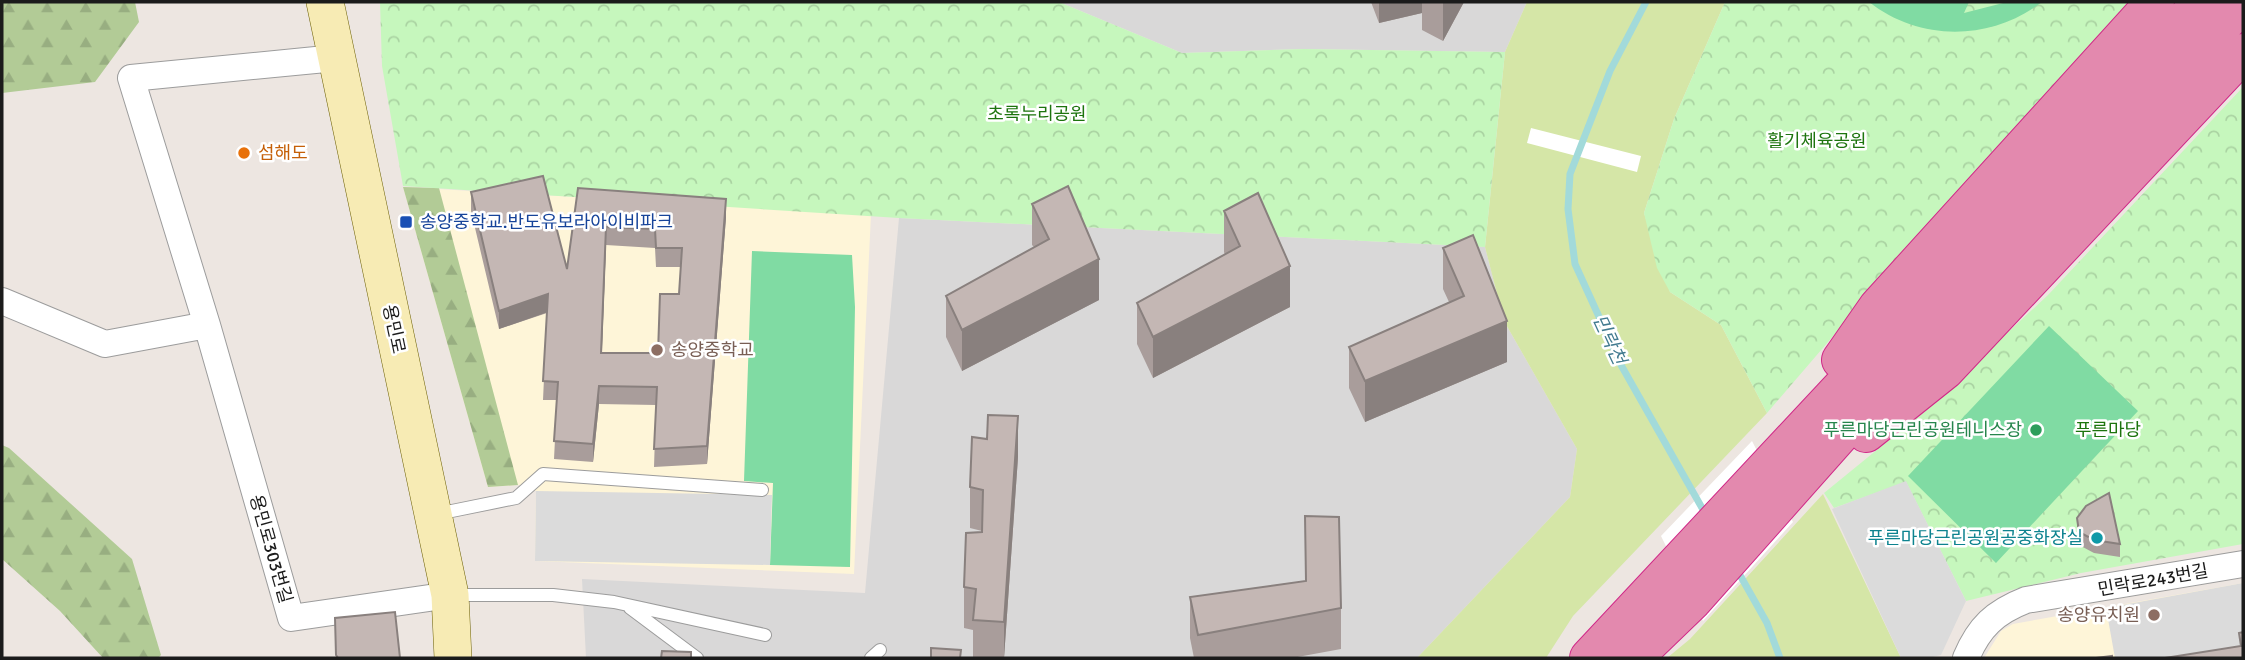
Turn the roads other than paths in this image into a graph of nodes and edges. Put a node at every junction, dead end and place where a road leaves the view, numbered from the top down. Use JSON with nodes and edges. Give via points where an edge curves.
{"nodes":[{"id":1,"x":325,"y":2,"type":"edge"},
{"id":2,"x":2155,"y":2,"type":"edge"},
{"id":3,"x":2202,"y":2,"type":"edge"},
{"id":4,"x":2243,"y":3,"type":"edge"},
{"id":5,"x":2243,"y":53,"type":"edge"},
{"id":6,"x":336,"y":58,"type":"junction"},
{"id":7,"x":2,"y":301,"type":"edge"},
{"id":8,"x":206,"y":325,"type":"junction"},
{"id":9,"x":1774,"y":484,"type":"junction"},
{"id":10,"x":762,"y":490,"type":"dead end"},
{"id":11,"x":433,"y":515,"type":"junction"},
{"id":12,"x":2243,"y":564,"type":"edge"},
{"id":13,"x":450,"y":595,"type":"junction"},
{"id":14,"x":624,"y":604,"type":"junction"},
{"id":15,"x":765,"y":635,"type":"dead end"},
{"id":16,"x":453,"y":658,"type":"edge"},
{"id":17,"x":697,"y":658,"type":"edge"},
{"id":18,"x":1589,"y":658,"type":"edge"},
{"id":19,"x":1633,"y":658,"type":"edge"},
{"id":20,"x":1966,"y":658,"type":"edge"}],
"edges":[{"from":1,"to":6,"type":"street","name":"용민로"},
{"from":2,"to":9,"type":"highway","via":[[1878,307]]},
{"from":3,"to":9,"type":"highway"},
{"from":4,"to":9,"type":"highway","via":[[1948,313]]},
{"from":5,"to":9,"type":"highway","via":[[1945,370]]},
{"from":6,"to":8,"type":"street","name":"용민로303번길","via":[[131,78]]},
{"from":6,"to":11,"type":"street","name":"용민로"},
{"from":7,"to":8,"type":"street","via":[[105,344]]},
{"from":8,"to":13,"type":"street","name":"용민로303번길","via":[[291,618]]},
{"from":9,"to":18,"type":"highway","via":[[1676,564]]},
{"from":9,"to":19,"type":"highway","via":[[1693,600]]},
{"from":10,"to":11,"type":"lane","via":[[543,474],[516,498]]},
{"from":11,"to":13,"type":"street","name":"용민로"},
{"from":12,"to":20,"type":"street","name":"민락로243번길","via":[[2026,600],[2001,610],[1983,625]]},
{"from":13,"to":14,"type":"lane","via":[[553,595]]},
{"from":13,"to":16,"type":"street","name":"용민로"},
{"from":14,"to":15,"type":"lane"},
{"from":14,"to":17,"type":"lane"}]}
